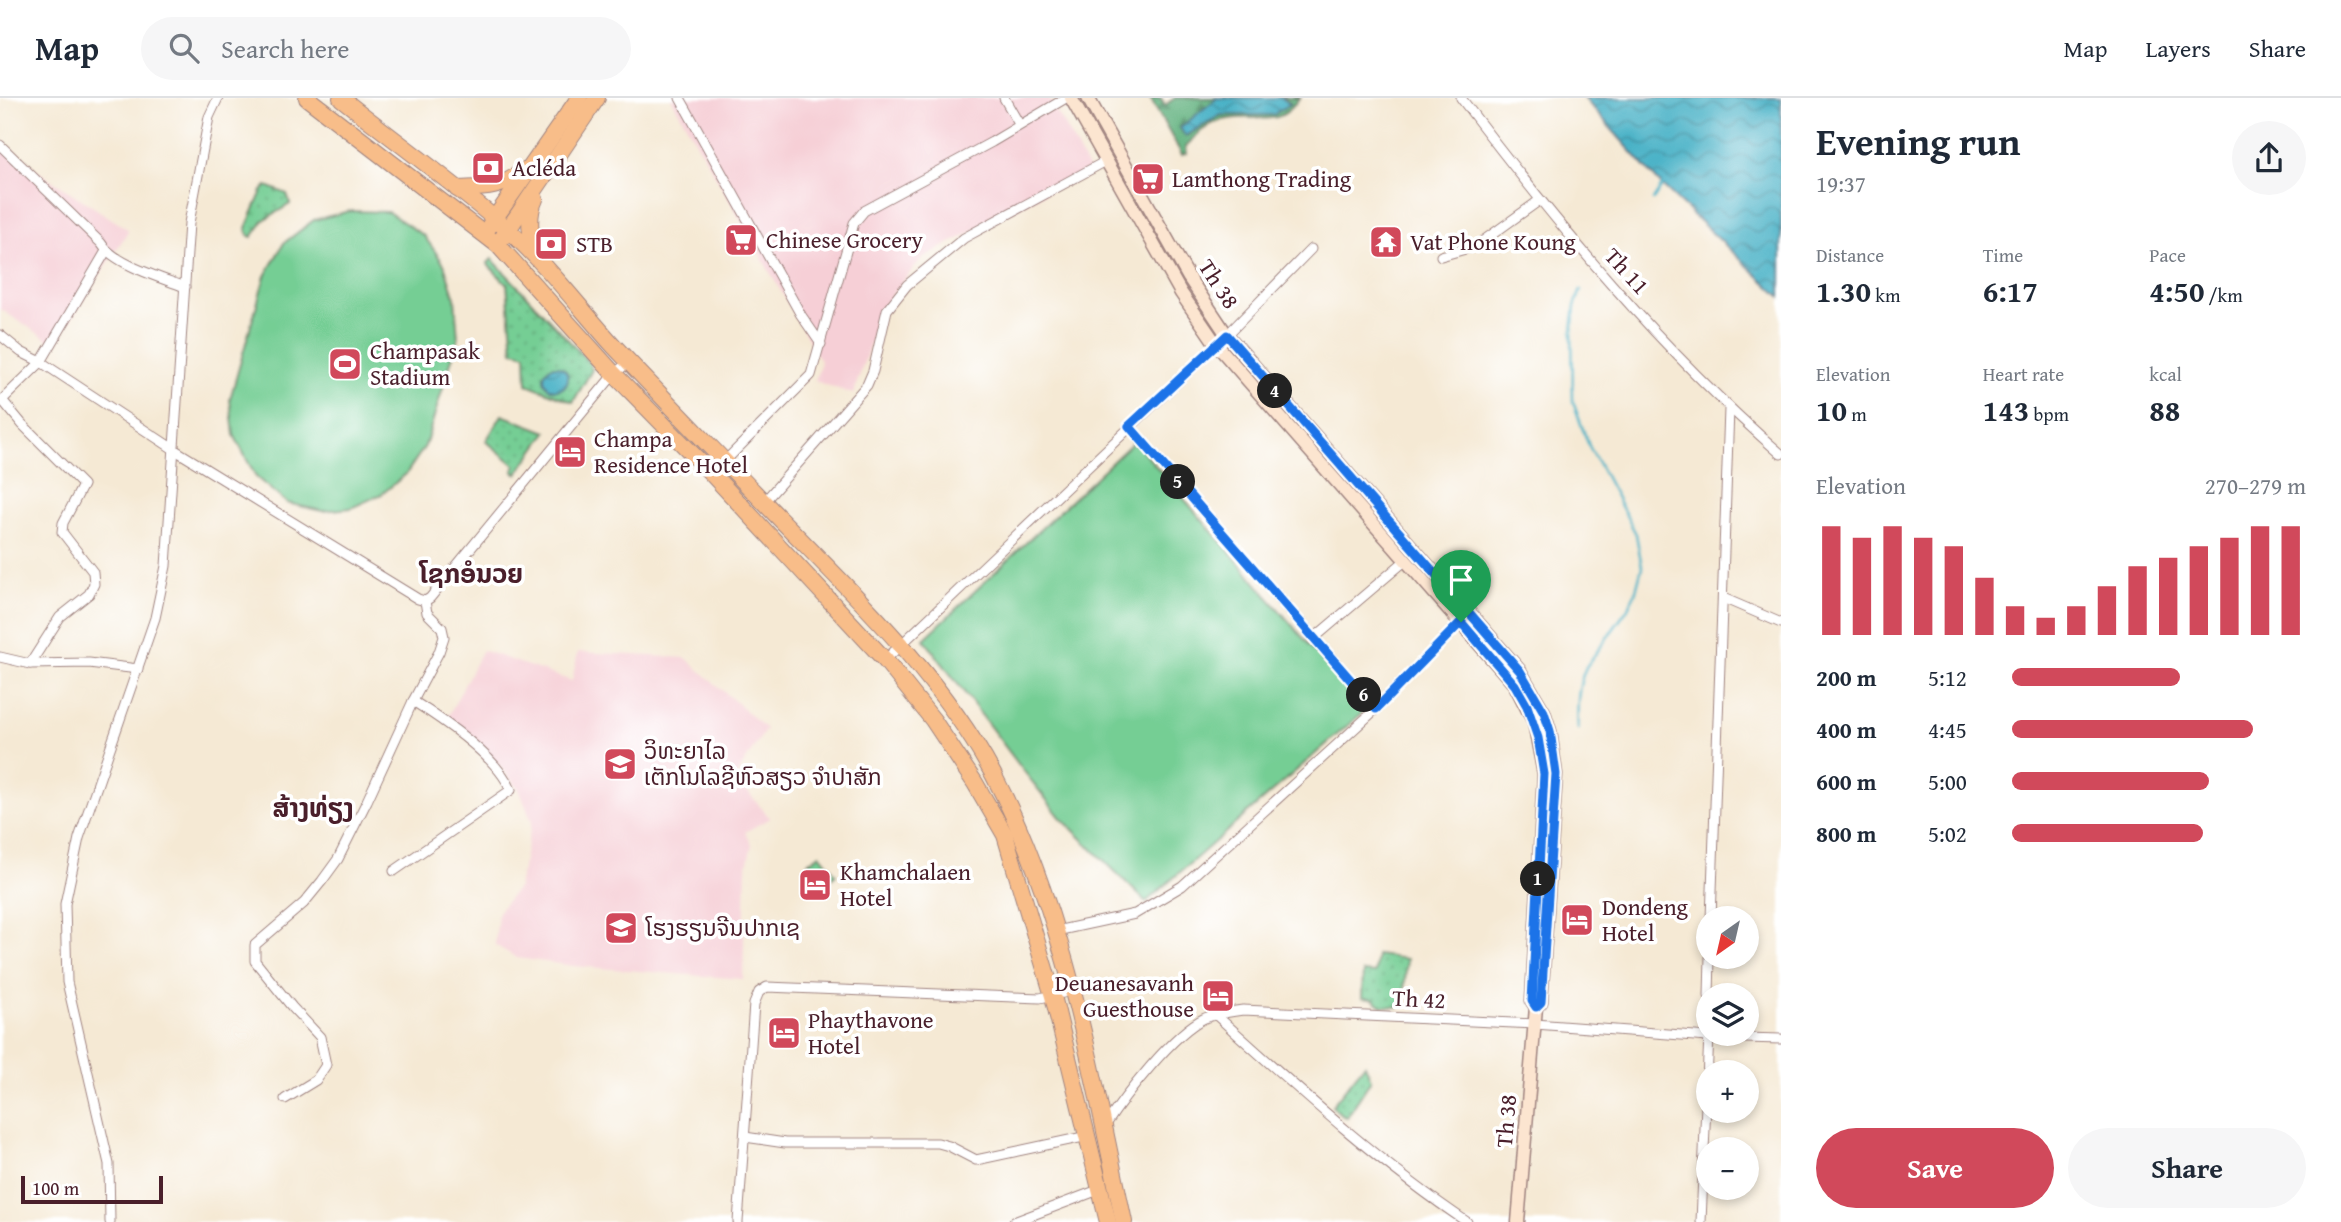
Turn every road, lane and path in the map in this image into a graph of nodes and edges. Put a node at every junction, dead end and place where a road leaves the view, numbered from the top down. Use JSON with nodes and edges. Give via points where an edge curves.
{"nodes":[{"id":1,"x":218,"y":98,"type":"edge"},
{"id":2,"x":307,"y":98,"type":"edge"},
{"id":3,"x":341,"y":98,"type":"edge"},
{"id":4,"x":579,"y":98,"type":"edge"},
{"id":5,"x":597,"y":98,"type":"edge"},
{"id":6,"x":680,"y":98,"type":"edge"},
{"id":7,"x":1004,"y":98,"type":"edge"},
{"id":8,"x":1069,"y":98,"type":"edge"},
{"id":9,"x":1088,"y":98,"type":"edge"},
{"id":10,"x":1461,"y":98,"type":"edge"},
{"id":11,"x":1019,"y":124,"type":"junction"},
{"id":12,"x":0,"y":145,"type":"edge"},
{"id":13,"x":536,"y":160,"type":"junction"},
{"id":14,"x":1106,"y":161,"type":"junction"},
{"id":15,"x":548,"y":172,"type":"junction"},
{"id":16,"x":457,"y":189,"type":"junction"},
{"id":17,"x":1540,"y":200,"type":"junction"},
{"id":18,"x":495,"y":219,"type":"junction"},
{"id":19,"x":509,"y":230,"type":"junction"},
{"id":20,"x":484,"y":234,"type":"junction"},
{"id":21,"x":498,"y":245,"type":"junction"},
{"id":22,"x":1311,"y":249,"type":"dead end"},
{"id":23,"x":106,"y":251,"type":"junction"},
{"id":24,"x":1441,"y":256,"type":"dead end"},
{"id":25,"x":539,"y":260,"type":"junction"},
{"id":26,"x":185,"y":287,"type":"junction"},
{"id":27,"x":0,"y":335,"type":"edge"},
{"id":28,"x":1227,"y":335,"type":"junction"},
{"id":29,"x":821,"y":344,"type":"junction"},
{"id":30,"x":1216,"y":344,"type":"junction"},
{"id":31,"x":630,"y":361,"type":"junction"},
{"id":32,"x":41,"y":362,"type":"junction"},
{"id":33,"x":614,"y":374,"type":"junction"},
{"id":34,"x":1,"y":402,"type":"edge"},
{"id":35,"x":1729,"y":409,"type":"junction"},
{"id":36,"x":1129,"y":426,"type":"junction"},
{"id":37,"x":175,"y":450,"type":"junction"},
{"id":38,"x":1781,"y":454,"type":"edge"},
{"id":39,"x":725,"y":461,"type":"junction"},
{"id":40,"x":712,"y":474,"type":"junction"},
{"id":41,"x":764,"y":502,"type":"junction"},
{"id":42,"x":1406,"y":559,"type":"junction"},
{"id":43,"x":1723,"y":598,"type":"junction"},
{"id":44,"x":425,"y":601,"type":"junction"},
{"id":45,"x":1461,"y":622,"type":"junction"},
{"id":46,"x":1781,"y":623,"type":"edge"},
{"id":47,"x":1313,"y":639,"type":"junction"},
{"id":48,"x":900,"y":644,"type":"junction"},
{"id":49,"x":0,"y":657,"type":"edge"},
{"id":50,"x":885,"y":660,"type":"junction"},
{"id":51,"x":30,"y":664,"type":"junction"},
{"id":52,"x":138,"y":669,"type":"junction"},
{"id":53,"x":412,"y":701,"type":"junction"},
{"id":54,"x":1376,"y":709,"type":"junction"},
{"id":55,"x":394,"y":871,"type":"dead end"},
{"id":56,"x":1711,"y":906,"type":"edge"},
{"id":57,"x":1056,"y":931,"type":"junction"},
{"id":58,"x":1072,"y":991,"type":"junction"},
{"id":59,"x":1052,"y":996,"type":"junction"},
{"id":60,"x":1536,"y":1007,"type":"junction"},
{"id":61,"x":1216,"y":1015,"type":"junction"},
{"id":62,"x":1535,"y":1024,"type":"junction"},
{"id":63,"x":1696,"y":1035,"type":"edge"},
{"id":64,"x":1759,"y":1038,"type":"edge"},
{"id":65,"x":1781,"y":1039,"type":"edge"},
{"id":66,"x":1709,"y":1046,"type":"edge"},
{"id":67,"x":285,"y":1099,"type":"dead end"},
{"id":68,"x":1104,"y":1127,"type":"junction"},
{"id":69,"x":1088,"y":1136,"type":"junction"},
{"id":70,"x":745,"y":1137,"type":"junction"},
{"id":71,"x":1116,"y":1185,"type":"junction"},
{"id":72,"x":1100,"y":1189,"type":"junction"},
{"id":73,"x":110,"y":1222,"type":"edge"},
{"id":74,"x":738,"y":1222,"type":"edge"},
{"id":75,"x":1014,"y":1222,"type":"edge"},
{"id":76,"x":1108,"y":1222,"type":"edge"},
{"id":77,"x":1124,"y":1222,"type":"edge"},
{"id":78,"x":1467,"y":1222,"type":"edge"},
{"id":79,"x":1518,"y":1222,"type":"edge"},
{"id":80,"x":1701,"y":1222,"type":"edge"}],
"edges":[{"from":1,"to":26,"type":"street","via":[[209,117],[189,223]]},
{"from":2,"to":20,"type":"highway"},
{"from":3,"to":16,"type":"highway"},
{"from":4,"to":13,"type":"highway"},
{"from":5,"to":15,"type":"highway"},
{"from":6,"to":29,"type":"street"},
{"from":7,"to":11,"type":"street"},
{"from":8,"to":11,"type":"street"},
{"from":8,"to":14,"type":"street","name":"Th 38"},
{"from":9,"to":28,"type":"street","name":"Th 38","via":[[1183,268]]},
{"from":10,"to":17,"type":"street","name":"Th 11"},
{"from":11,"to":29,"type":"street","via":[[864,211],[854,223]]},
{"from":12,"to":23,"type":"street"},
{"from":13,"to":16,"type":"highway","via":[[510,181],[492,188]]},
{"from":13,"to":18,"type":"highway"},
{"from":14,"to":30,"type":"street","name":"Th 38","via":[[1181,293]]},
{"from":14,"to":41,"type":"street","via":[[964,238],[907,285],[887,310],[867,385]]},
{"from":15,"to":19,"type":"highway"},
{"from":15,"to":25,"type":"highway","via":[[531,208],[531,241]]},
{"from":16,"to":18,"type":"highway"},
{"from":17,"to":24,"type":"street","via":[[1476,246]]},
{"from":17,"to":35,"type":"street","name":"Th 11"},
{"from":18,"to":19,"type":"highway"},
{"from":18,"to":20,"type":"highway"},
{"from":19,"to":21,"type":"highway"},
{"from":19,"to":25,"type":"highway"},
{"from":20,"to":21,"type":"highway"},
{"from":21,"to":33,"type":"highway"},
{"from":22,"to":28,"type":"street"},
{"from":23,"to":26,"type":"street"},
{"from":23,"to":32,"type":"street"},
{"from":25,"to":31,"type":"highway"},
{"from":26,"to":37,"type":"street"},
{"from":27,"to":32,"type":"street"},
{"from":28,"to":30,"type":"street"},
{"from":28,"to":60,"type":"street","name":"Th 38","via":[[1520,671],[1544,712],[1556,774],[1541,1002]]},
{"from":29,"to":39,"type":"street","via":[[803,385]]},
{"from":30,"to":36,"type":"street"},
{"from":30,"to":42,"type":"street","name":"Th 38"},
{"from":31,"to":33,"type":"street"},
{"from":31,"to":39,"type":"highway"},
{"from":32,"to":34,"type":"street"},
{"from":32,"to":37,"type":"street"},
{"from":33,"to":40,"type":"highway"},
{"from":33,"to":44,"type":"street"},
{"from":34,"to":51,"type":"street","via":[[83,485],[62,523],[62,532],[93,572],[89,594],[60,617]]},
{"from":35,"to":38,"type":"street","name":"Th 11"},
{"from":35,"to":43,"type":"street"},
{"from":36,"to":47,"type":"street"},
{"from":36,"to":48,"type":"street"},
{"from":37,"to":44,"type":"street"},
{"from":37,"to":52,"type":"street","via":[[166,566]]},
{"from":39,"to":40,"type":"street"},
{"from":39,"to":41,"type":"highway"},
{"from":40,"to":50,"type":"highway"},
{"from":41,"to":48,"type":"highway"},
{"from":42,"to":45,"type":"street","name":"Th 38"},
{"from":42,"to":47,"type":"street"},
{"from":43,"to":46,"type":"street"},
{"from":43,"to":56,"type":"street"},
{"from":44,"to":53,"type":"street","via":[[427,613],[444,636]]},
{"from":45,"to":54,"type":"street"},
{"from":45,"to":60,"type":"street","name":"Th 38","via":[[1515,685],[1538,738],[1544,774],[1532,1001]]},
{"from":47,"to":54,"type":"street"},
{"from":48,"to":50,"type":"street"},
{"from":48,"to":57,"type":"highway","via":[[965,725],[993,775],[1022,834]]},
{"from":49,"to":51,"type":"street"},
{"from":50,"to":59,"type":"highway","via":[[933,720],[1005,835]]},
{"from":51,"to":52,"type":"street","via":[[89,663]]},
{"from":52,"to":73,"type":"street","via":[[79,838],[65,904],[67,982],[108,1164]]},
{"from":53,"to":55,"type":"street","via":[[441,718],[484,754],[511,790]]},
{"from":53,"to":67,"type":"street","via":[[338,859],[304,904],[255,945],[255,961],[320,1037],[326,1065],[316,1080]]},
{"from":54,"to":57,"type":"street","via":[[1182,886],[1135,914]]},
{"from":57,"to":58,"type":"highway"},
{"from":58,"to":59,"type":"street"},
{"from":58,"to":68,"type":"highway"},
{"from":59,"to":69,"type":"highway"},
{"from":59,"to":70,"type":"street","via":[[767,987],[754,1003]]},
{"from":60,"to":62,"type":"street","name":"Th 38"},
{"from":61,"to":62,"type":"street","name":"Th 42","via":[[1243,1010]]},
{"from":61,"to":68,"type":"street","name":"Th 42","via":[[1191,1027],[1123,1099]]},
{"from":61,"to":78,"type":"street","via":[[1342,1129]]},
{"from":62,"to":63,"type":"street","name":"Th 42"},
{"from":62,"to":79,"type":"street","name":"Th 38"},
{"from":64,"to":65,"type":"street","name":"Th 42"},
{"from":66,"to":80,"type":"street"},
{"from":68,"to":71,"type":"highway"},
{"from":69,"to":70,"type":"street","via":[[976,1160],[938,1143],[785,1143]]},
{"from":69,"to":72,"type":"highway"},
{"from":70,"to":74,"type":"street"},
{"from":71,"to":72,"type":"street"},
{"from":71,"to":77,"type":"highway"},
{"from":72,"to":75,"type":"street"},
{"from":72,"to":76,"type":"highway"}]}
